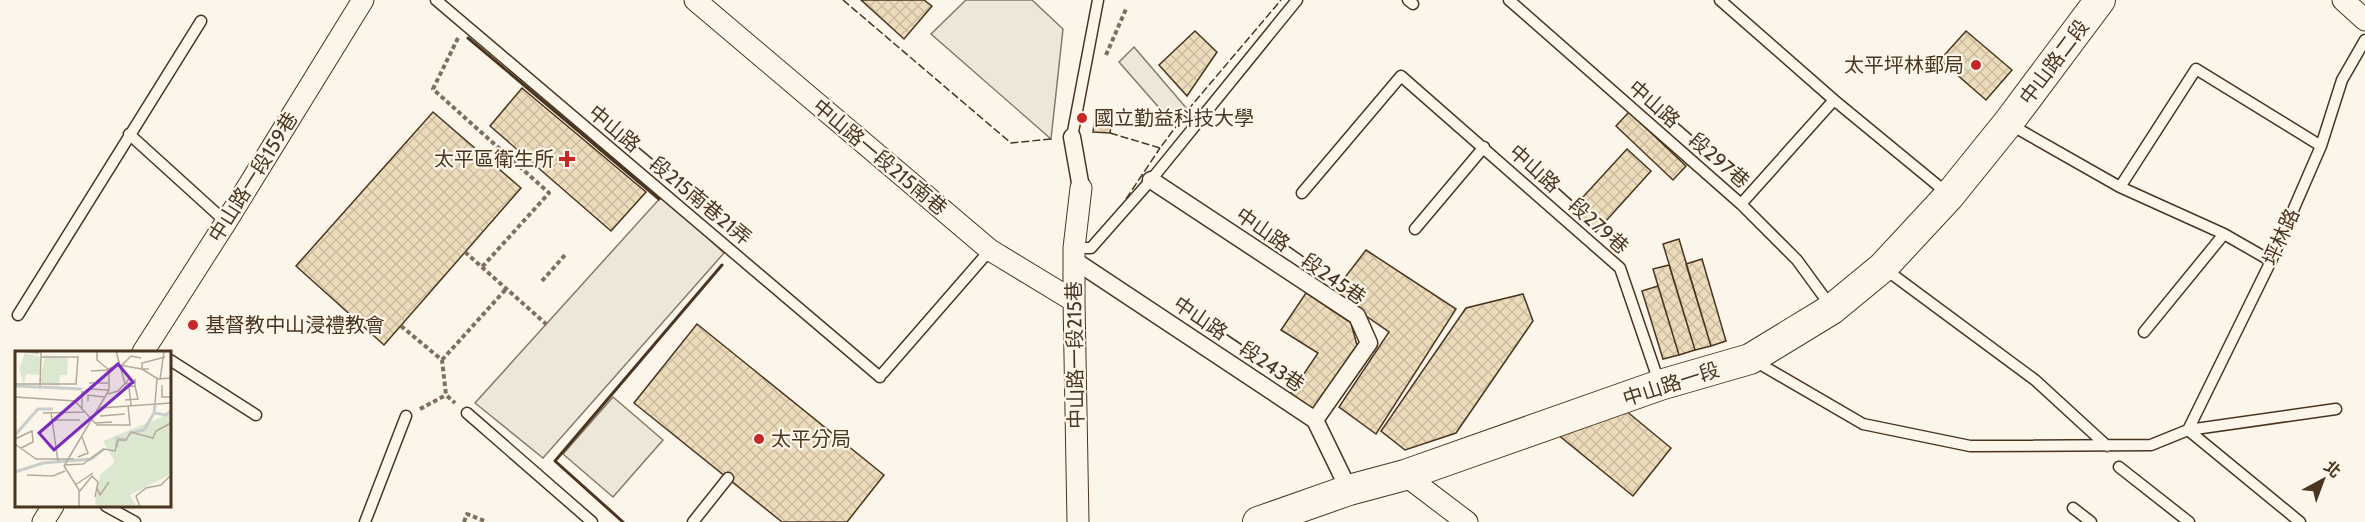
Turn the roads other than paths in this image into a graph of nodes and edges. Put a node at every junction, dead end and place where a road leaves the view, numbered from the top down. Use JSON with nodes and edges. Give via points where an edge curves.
{"nodes":[{"id":1,"x":363,"y":0,"type":"edge"},
{"id":2,"x":436,"y":0,"type":"edge"},
{"id":3,"x":695,"y":0,"type":"edge"},
{"id":4,"x":1098,"y":0,"type":"edge"},
{"id":5,"x":1297,"y":0,"type":"edge"},
{"id":6,"x":1509,"y":0,"type":"edge"},
{"id":7,"x":1720,"y":0,"type":"edge"},
{"id":8,"x":2100,"y":0,"type":"edge"},
{"id":9,"x":2343,"y":0,"type":"edge"},
{"id":10,"x":2365,"y":20,"type":"edge"},
{"id":11,"x":201,"y":21,"type":"dead end"},
{"id":12,"x":2365,"y":40,"type":"edge"},
{"id":13,"x":1834,"y":100,"type":"junction"},
{"id":14,"x":2008,"y":123,"type":"junction"},
{"id":15,"x":129,"y":134,"type":"junction"},
{"id":16,"x":1072,"y":137,"type":"joint"},
{"id":17,"x":2321,"y":146,"type":"junction"},
{"id":18,"x":1484,"y":147,"type":"junction"},
{"id":19,"x":1151,"y":180,"type":"junction"},
{"id":20,"x":2120,"y":187,"type":"junction"},
{"id":21,"x":1081,"y":188,"type":"joint"},
{"id":22,"x":1302,"y":193,"type":"dead end"},
{"id":23,"x":1949,"y":196,"type":"junction"},
{"id":24,"x":1741,"y":204,"type":"junction"},
{"id":25,"x":226,"y":222,"type":"junction"},
{"id":26,"x":1416,"y":230,"type":"dead end"},
{"id":27,"x":2224,"y":234,"type":"junction"},
{"id":28,"x":990,"y":250,"type":"junction"},
{"id":29,"x":1074,"y":254,"type":"junction"},
{"id":30,"x":2271,"y":261,"type":"junction"},
{"id":31,"x":1883,"y":267,"type":"junction"},
{"id":32,"x":1074,"y":301,"type":"junction"},
{"id":33,"x":1832,"y":309,"type":"junction"},
{"id":34,"x":18,"y":315,"type":"dead end"},
{"id":35,"x":2144,"y":332,"type":"dead end"},
{"id":36,"x":149,"y":350,"type":"edge"},
{"id":37,"x":1750,"y":359,"type":"junction"},
{"id":38,"x":171,"y":361,"type":"edge"},
{"id":39,"x":1660,"y":386,"type":"junction"},
{"id":40,"x":2336,"y":409,"type":"dead end"},
{"id":41,"x":466,"y":413,"type":"road end"},
{"id":42,"x":256,"y":415,"type":"dead end"},
{"id":43,"x":406,"y":416,"type":"road end"},
{"id":44,"x":1316,"y":420,"type":"junction"},
{"id":45,"x":2188,"y":430,"type":"junction"},
{"id":46,"x":2107,"y":446,"type":"junction"},
{"id":47,"x":2120,"y":467,"type":"dead end"},
{"id":48,"x":1406,"y":475,"type":"junction"},
{"id":49,"x":728,"y":478,"type":"dead end"},
{"id":50,"x":1349,"y":490,"type":"junction"},
{"id":51,"x":52,"y":507,"type":"edge"},
{"id":52,"x":108,"y":507,"type":"edge"},
{"id":53,"x":2073,"y":508,"type":"dead end"},
{"id":54,"x":43,"y":522,"type":"edge"},
{"id":55,"x":135,"y":522,"type":"edge"},
{"id":56,"x":365,"y":522,"type":"edge"},
{"id":57,"x":592,"y":522,"type":"edge"},
{"id":58,"x":693,"y":522,"type":"edge"},
{"id":59,"x":1078,"y":522,"type":"edge"},
{"id":60,"x":1258,"y":522,"type":"edge"},
{"id":61,"x":1467,"y":522,"type":"edge"},
{"id":62,"x":2091,"y":522,"type":"edge"},
{"id":63,"x":2189,"y":522,"type":"edge"},
{"id":64,"x":2300,"y":522,"type":"edge"}],
"edges":[{"from":1,"to":25,"type":"street","name":"中山路一段159巷"},
{"from":2,"to":28,"type":"lane","name":"中山路一段215南巷21弄","via":[[882,375]]},
{"from":3,"to":28,"type":"street","name":"中山路一段215南巷"},
{"from":4,"to":16,"type":"lane"},
{"from":5,"to":19,"type":"lane"},
{"from":6,"to":24,"type":"lane","name":"中山路一段297巷"},
{"from":7,"to":13,"type":"lane"},
{"from":8,"to":14,"type":"main road","name":"中山路二段"},
{"from":9,"to":10,"type":"street"},
{"from":11,"to":15,"type":"lane"},
{"from":12,"to":17,"type":"lane","name":"坪林路","via":[[2342,80]]},
{"from":13,"to":23,"type":"lane"},
{"from":13,"to":24,"type":"lane"},
{"from":14,"to":20,"type":"lane"},
{"from":14,"to":23,"type":"main road","name":"中山路一段"},
{"from":15,"to":25,"type":"lane"},
{"from":15,"to":34,"type":"lane"},
{"from":16,"to":21,"type":"street"},
{"from":17,"to":20,"type":"lane","via":[[2196,69]]},
{"from":17,"to":30,"type":"lane","name":"坪林路"},
{"from":18,"to":22,"type":"lane","name":"中山路一段279巷","via":[[1401,76]]},
{"from":18,"to":26,"type":"lane"},
{"from":18,"to":39,"type":"lane","name":"中山路一段279巷","via":[[1620,268]]},
{"from":19,"to":29,"type":"lane","via":[[1091,248]]},
{"from":19,"to":44,"type":"street","name":"中山路一段245巷","via":[[1356,316],[1369,343]]},
{"from":20,"to":27,"type":"lane"},
{"from":21,"to":29,"type":"street","name":"中山路一段215巷"},
{"from":23,"to":31,"type":"main road","name":"中山路一段"},
{"from":24,"to":33,"type":"lane","name":"中山路一段297巷","via":[[1797,260]]},
{"from":25,"to":36,"type":"street","name":"中山路一段159巷"},
{"from":27,"to":30,"type":"lane"},
{"from":27,"to":35,"type":"lane"},
{"from":28,"to":32,"type":"street","name":"中山路一段215南巷"},
{"from":29,"to":32,"type":"street","name":"中山路一段215巷"},
{"from":29,"to":44,"type":"street","name":"中山路一段243巷"},
{"from":30,"to":45,"type":"lane","name":"坪林路"},
{"from":31,"to":33,"type":"main road","name":"中山路一段"},
{"from":31,"to":46,"type":"lane","via":[[2035,380]]},
{"from":32,"to":59,"type":"street","name":"中山路一段215巷"},
{"from":33,"to":37,"type":"main road","name":"中山路一段"},
{"from":37,"to":39,"type":"main road","name":"中山路一段"},
{"from":37,"to":46,"type":"lane","via":[[1863,424],[1970,446]]},
{"from":38,"to":42,"type":"lane"},
{"from":39,"to":48,"type":"main road","name":"中山路一段"},
{"from":40,"to":45,"type":"lane"},
{"from":41,"to":57,"type":"lane"},
{"from":43,"to":56,"type":"lane"},
{"from":44,"to":50,"type":"street"},
{"from":45,"to":46,"type":"lane","via":[[2151,445]]},
{"from":45,"to":64,"type":"lane"},
{"from":47,"to":63,"type":"lane"},
{"from":48,"to":50,"type":"main road","name":"中山路一段"},
{"from":48,"to":61,"type":"street"},
{"from":49,"to":58,"type":"lane"},
{"from":50,"to":60,"type":"main road","name":"中山路一段"},
{"from":51,"to":54,"type":"street"},
{"from":52,"to":55,"type":"lane"},
{"from":53,"to":62,"type":"lane"}]}
